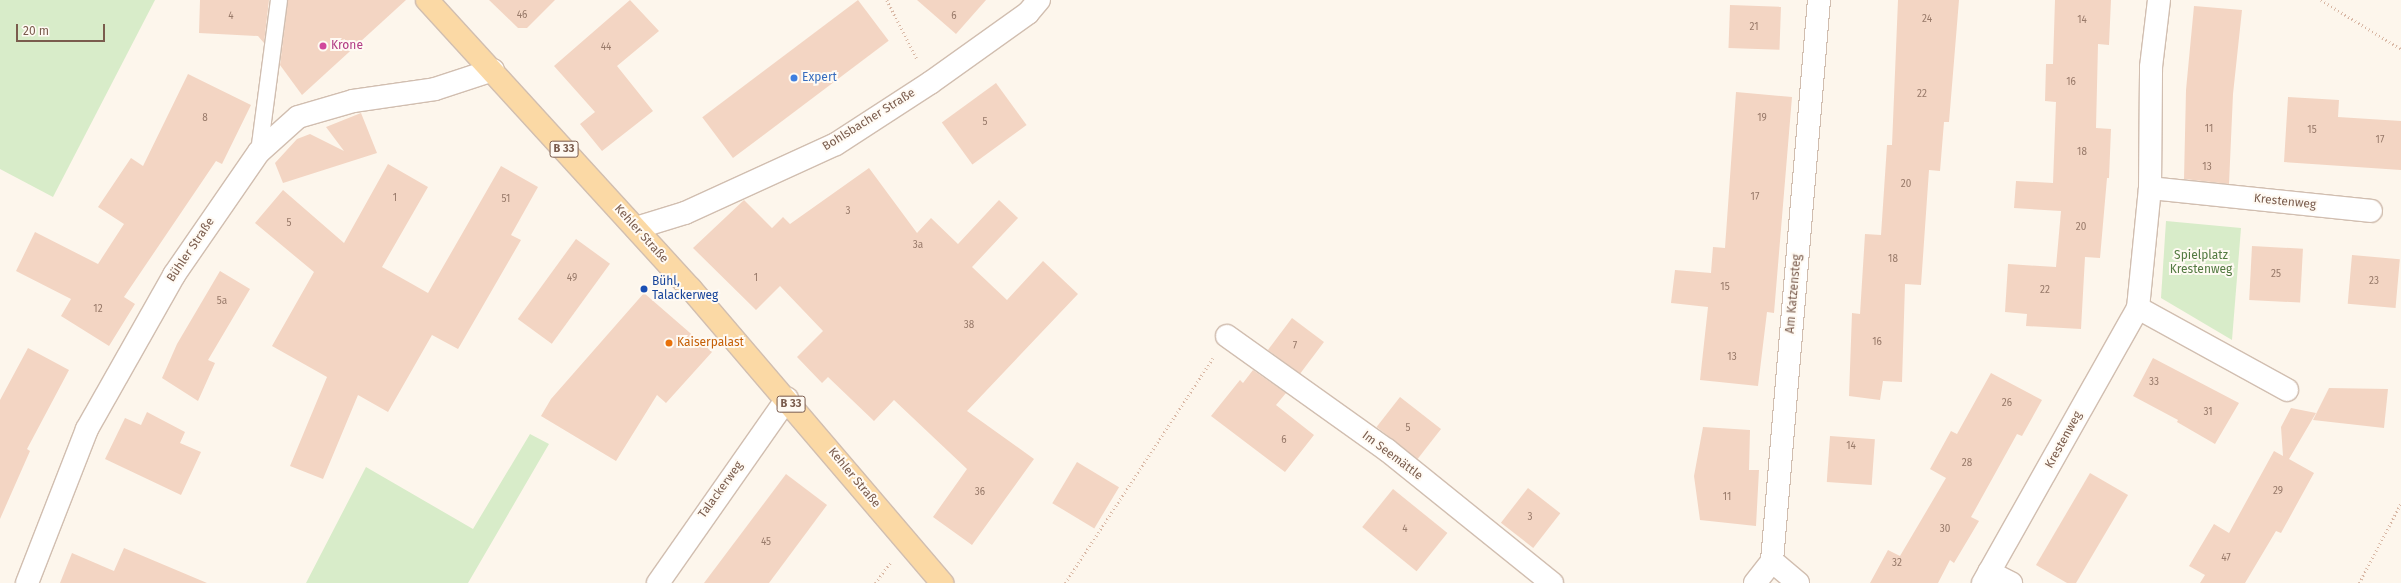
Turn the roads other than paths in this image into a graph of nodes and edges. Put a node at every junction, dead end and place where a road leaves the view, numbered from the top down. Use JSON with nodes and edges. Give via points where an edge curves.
{"nodes":[{"id":1,"x":279,"y":0,"type":"edge"},
{"id":2,"x":427,"y":0,"type":"edge"},
{"id":3,"x":1040,"y":0,"type":"edge"},
{"id":4,"x":1819,"y":0,"type":"edge"},
{"id":5,"x":2159,"y":0,"type":"edge"},
{"id":6,"x":493,"y":70,"type":"junction"},
{"id":7,"x":259,"y":152,"type":"junction"},
{"id":8,"x":2150,"y":188,"type":"junction"},
{"id":9,"x":2371,"y":211,"type":"dead end"},
{"id":10,"x":636,"y":228,"type":"junction"},
{"id":11,"x":2138,"y":308,"type":"junction"},
{"id":12,"x":1227,"y":336,"type":"road end"},
{"id":13,"x":2287,"y":390,"type":"dead end"},
{"id":14,"x":787,"y":399,"type":"junction"},
{"id":15,"x":1772,"y":561,"type":"junction"},
{"id":16,"x":1986,"y":578,"type":"edge"},
{"id":17,"x":27,"y":583,"type":"edge"},
{"id":18,"x":658,"y":583,"type":"edge"},
{"id":19,"x":942,"y":583,"type":"edge"},
{"id":20,"x":1552,"y":583,"type":"edge"},
{"id":21,"x":1755,"y":583,"type":"edge"},
{"id":22,"x":1798,"y":583,"type":"edge"},
{"id":23,"x":2011,"y":583,"type":"edge"}],
"edges":[{"from":1,"to":7,"type":"lane"},
{"from":2,"to":6,"type":"main road","name":"Kehler Straße","number":"B 33"},
{"from":3,"to":10,"type":"street","name":"Bohlsbacher Straße","via":[[1028,13],[930,83],[836,144],[685,213]]},
{"from":4,"to":15,"type":"street","name":"Am Katzensteg"},
{"from":5,"to":8,"type":"street","name":"Krestenweg","via":[[2151,67]]},
{"from":6,"to":7,"type":"street","name":"Bühler Straße","via":[[435,89],[353,101],[298,117]]},
{"from":6,"to":10,"type":"main road","name":"Kehler Straße","number":"B 33"},
{"from":7,"to":17,"type":"street","name":"Bühler Straße","via":[[174,275],[87,429]]},
{"from":8,"to":9,"type":"street","name":"Krestenweg"},
{"from":8,"to":11,"type":"street","name":"Krestenweg"},
{"from":10,"to":14,"type":"main road","name":"Kehler Straße","number":"B 33"},
{"from":11,"to":13,"type":"street"},
{"from":11,"to":16,"type":"street","name":"Krestenweg"},
{"from":12,"to":20,"type":"street","name":"Im Seemättle","via":[[1387,450]]},
{"from":14,"to":18,"type":"street","name":"Talackerweg"},
{"from":14,"to":19,"type":"main road","name":"Kehler Straße","number":"B 33"},
{"from":15,"to":21,"type":"street"},
{"from":15,"to":22,"type":"street"},
{"from":16,"to":23,"type":"street","name":"Krestenweg"}]}
